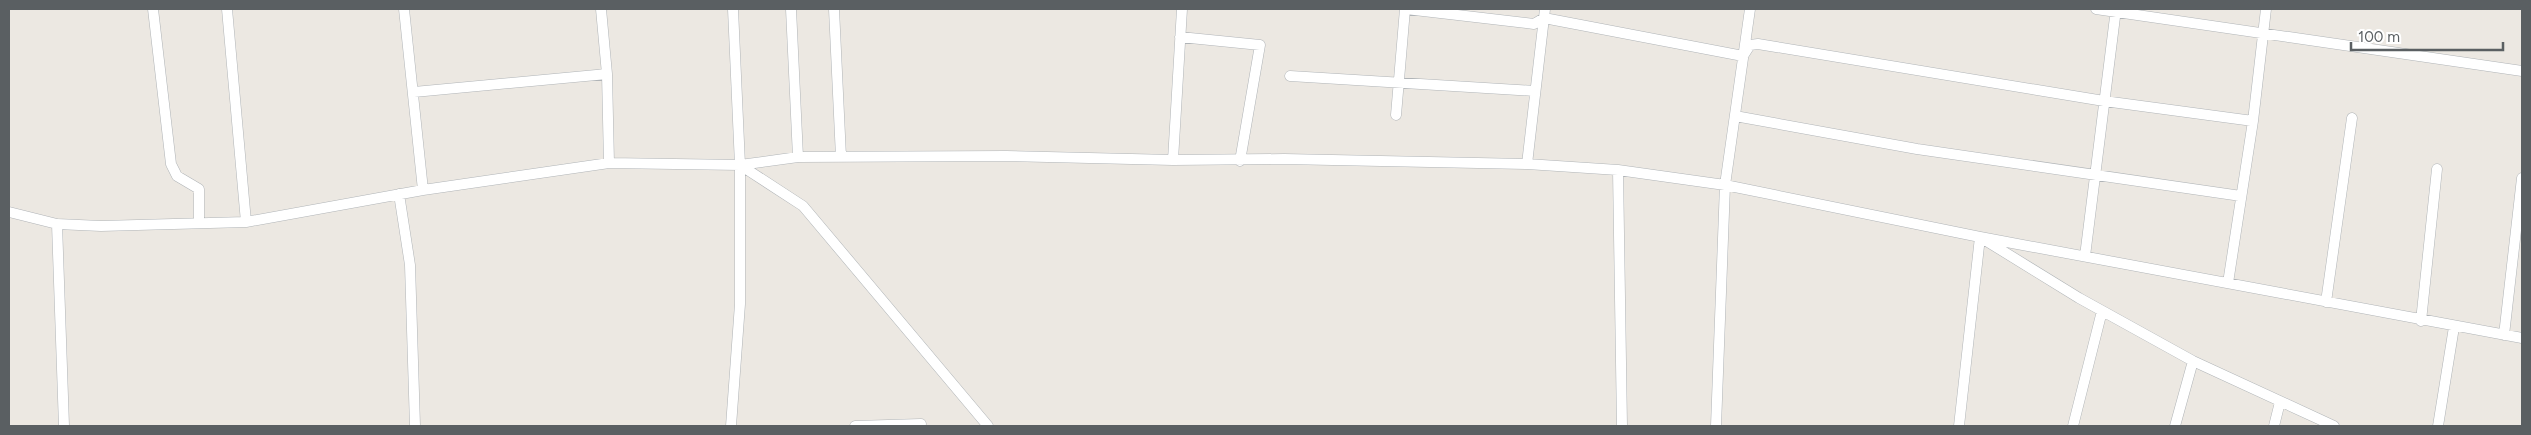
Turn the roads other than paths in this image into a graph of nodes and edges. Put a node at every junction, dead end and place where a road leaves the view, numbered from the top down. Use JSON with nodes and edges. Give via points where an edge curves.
{"nodes":[{"id":1,"x":153,"y":9,"type":"edge"},
{"id":2,"x":227,"y":9,"type":"edge"},
{"id":3,"x":404,"y":9,"type":"edge"},
{"id":4,"x":601,"y":9,"type":"edge"},
{"id":5,"x":733,"y":9,"type":"edge"},
{"id":6,"x":791,"y":9,"type":"edge"},
{"id":7,"x":834,"y":9,"type":"edge"},
{"id":8,"x":1182,"y":9,"type":"edge"},
{"id":9,"x":1405,"y":9,"type":"edge"},
{"id":10,"x":1750,"y":9,"type":"edge"},
{"id":11,"x":2096,"y":9,"type":"edge"},
{"id":12,"x":2266,"y":9,"type":"edge"},
{"id":13,"x":2116,"y":10,"type":"edge"},
{"id":14,"x":1544,"y":13,"type":"edge"},
{"id":15,"x":2263,"y":33,"type":"junction"},
{"id":16,"x":1180,"y":37,"type":"junction"},
{"id":17,"x":1743,"y":56,"type":"junction"},
{"id":18,"x":2522,"y":71,"type":"edge"},
{"id":19,"x":607,"y":74,"type":"junction"},
{"id":20,"x":1290,"y":76,"type":"dead end"},
{"id":21,"x":1399,"y":82,"type":"junction"},
{"id":22,"x":1535,"y":91,"type":"junction"},
{"id":23,"x":414,"y":92,"type":"junction"},
{"id":24,"x":2104,"y":101,"type":"junction"},
{"id":25,"x":1396,"y":115,"type":"dead end"},
{"id":26,"x":1734,"y":116,"type":"junction"},
{"id":27,"x":2352,"y":118,"type":"dead end"},
{"id":28,"x":2253,"y":121,"type":"junction"},
{"id":29,"x":798,"y":157,"type":"junction"},
{"id":30,"x":841,"y":157,"type":"junction"},
{"id":31,"x":1172,"y":160,"type":"junction"},
{"id":32,"x":1240,"y":161,"type":"junction"},
{"id":33,"x":610,"y":163,"type":"junction"},
{"id":34,"x":1527,"y":164,"type":"junction"},
{"id":35,"x":740,"y":165,"type":"junction"},
{"id":36,"x":2437,"y":169,"type":"dead end"},
{"id":37,"x":1618,"y":170,"type":"junction"},
{"id":38,"x":2095,"y":175,"type":"junction"},
{"id":39,"x":2522,"y":178,"type":"edge"},
{"id":40,"x":1725,"y":185,"type":"junction"},
{"id":41,"x":423,"y":190,"type":"junction"},
{"id":42,"x":399,"y":194,"type":"junction"},
{"id":43,"x":2241,"y":196,"type":"junction"},
{"id":44,"x":9,"y":212,"type":"edge"},
{"id":45,"x":246,"y":222,"type":"junction"},
{"id":46,"x":199,"y":223,"type":"junction"},
{"id":47,"x":58,"y":224,"type":"junction"},
{"id":48,"x":1980,"y":237,"type":"junction"},
{"id":49,"x":2085,"y":256,"type":"junction"},
{"id":50,"x":2228,"y":283,"type":"junction"},
{"id":51,"x":2326,"y":302,"type":"junction"},
{"id":52,"x":2102,"y":311,"type":"junction"},
{"id":53,"x":2421,"y":320,"type":"junction"},
{"id":54,"x":2454,"y":327,"type":"junction"},
{"id":55,"x":2504,"y":335,"type":"junction"},
{"id":56,"x":2522,"y":338,"type":"edge"},
{"id":57,"x":2193,"y":361,"type":"junction"},
{"id":58,"x":2280,"y":402,"type":"junction"},
{"id":59,"x":921,"y":424,"type":"dead end"},
{"id":60,"x":64,"y":426,"type":"edge"},
{"id":61,"x":416,"y":426,"type":"edge"},
{"id":62,"x":731,"y":426,"type":"edge"},
{"id":63,"x":855,"y":426,"type":"edge"},
{"id":64,"x":988,"y":426,"type":"edge"},
{"id":65,"x":1622,"y":426,"type":"edge"},
{"id":66,"x":1716,"y":426,"type":"edge"},
{"id":67,"x":1959,"y":426,"type":"edge"},
{"id":68,"x":2073,"y":426,"type":"edge"},
{"id":69,"x":2175,"y":426,"type":"edge"},
{"id":70,"x":2274,"y":426,"type":"edge"},
{"id":71,"x":2334,"y":426,"type":"edge"},
{"id":72,"x":2438,"y":426,"type":"edge"}],
"edges":[{"from":1,"to":46,"type":"street","via":[[170,164],[177,176],[199,189]]},
{"from":2,"to":45,"type":"street"},
{"from":3,"to":23,"type":"street"},
{"from":4,"to":19,"type":"street"},
{"from":5,"to":35,"type":"street"},
{"from":6,"to":29,"type":"street"},
{"from":7,"to":30,"type":"street"},
{"from":8,"to":16,"type":"street"},
{"from":9,"to":14,"type":"street","via":[[1534,24]]},
{"from":9,"to":21,"type":"street"},
{"from":10,"to":17,"type":"street"},
{"from":11,"to":13,"type":"street"},
{"from":12,"to":15,"type":"street"},
{"from":13,"to":15,"type":"street"},
{"from":13,"to":24,"type":"street"},
{"from":14,"to":17,"type":"street"},
{"from":14,"to":22,"type":"street"},
{"from":15,"to":18,"type":"street"},
{"from":15,"to":28,"type":"street"},
{"from":16,"to":31,"type":"street"},
{"from":16,"to":32,"type":"street","via":[[1260,45]]},
{"from":17,"to":24,"type":"street","via":[[1750,46],[1758,44]]},
{"from":17,"to":26,"type":"street"},
{"from":19,"to":23,"type":"street"},
{"from":19,"to":33,"type":"street"},
{"from":20,"to":21,"type":"street"},
{"from":21,"to":22,"type":"street"},
{"from":21,"to":25,"type":"street"},
{"from":22,"to":34,"type":"street"},
{"from":23,"to":41,"type":"street"},
{"from":24,"to":28,"type":"street"},
{"from":24,"to":38,"type":"street"},
{"from":26,"to":38,"type":"street","via":[[1917,149]]},
{"from":26,"to":40,"type":"street"},
{"from":27,"to":51,"type":"street"},
{"from":28,"to":43,"type":"street"},
{"from":29,"to":30,"type":"street"},
{"from":29,"to":35,"type":"street"},
{"from":30,"to":31,"type":"street"},
{"from":31,"to":32,"type":"street"},
{"from":32,"to":34,"type":"street"},
{"from":33,"to":35,"type":"street"},
{"from":33,"to":41,"type":"street"},
{"from":34,"to":37,"type":"street"},
{"from":35,"to":62,"type":"street","via":[[740,304]]},
{"from":35,"to":64,"type":"street","via":[[803,206]]},
{"from":36,"to":53,"type":"street"},
{"from":37,"to":40,"type":"street"},
{"from":37,"to":65,"type":"street"},
{"from":38,"to":43,"type":"street"},
{"from":38,"to":49,"type":"street"},
{"from":39,"to":55,"type":"street"},
{"from":40,"to":48,"type":"street"},
{"from":40,"to":66,"type":"street"},
{"from":41,"to":42,"type":"street"},
{"from":42,"to":45,"type":"street"},
{"from":42,"to":61,"type":"street","via":[[410,265]]},
{"from":43,"to":50,"type":"street"},
{"from":44,"to":47,"type":"street"},
{"from":45,"to":46,"type":"street"},
{"from":46,"to":47,"type":"street"},
{"from":47,"to":60,"type":"street"},
{"from":48,"to":49,"type":"street"},
{"from":48,"to":52,"type":"street"},
{"from":48,"to":67,"type":"street"},
{"from":49,"to":50,"type":"street"},
{"from":50,"to":51,"type":"street"},
{"from":51,"to":53,"type":"street"},
{"from":52,"to":57,"type":"street"},
{"from":52,"to":68,"type":"street"},
{"from":53,"to":54,"type":"street"},
{"from":54,"to":55,"type":"street"},
{"from":54,"to":72,"type":"street"},
{"from":55,"to":56,"type":"street"},
{"from":57,"to":58,"type":"street"},
{"from":57,"to":69,"type":"street"},
{"from":58,"to":70,"type":"street"},
{"from":58,"to":71,"type":"street"},
{"from":59,"to":63,"type":"street"}]}
